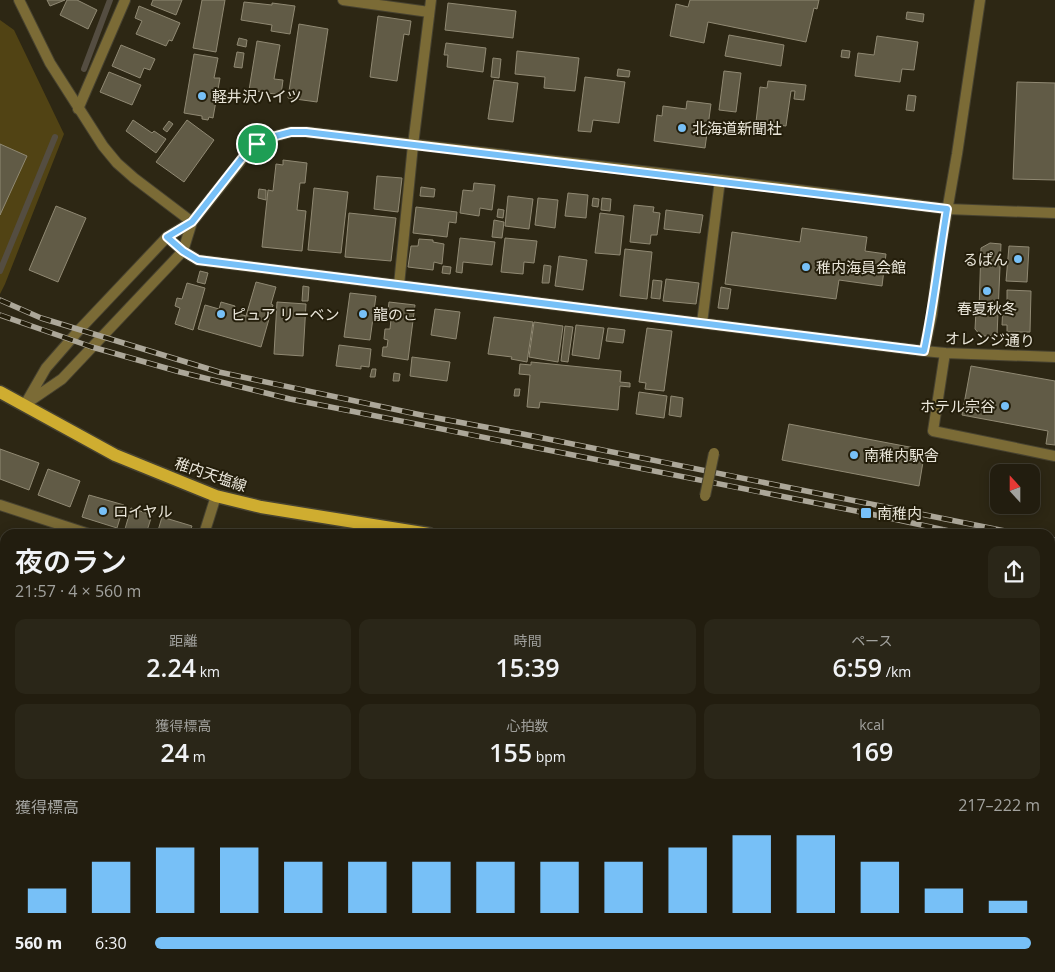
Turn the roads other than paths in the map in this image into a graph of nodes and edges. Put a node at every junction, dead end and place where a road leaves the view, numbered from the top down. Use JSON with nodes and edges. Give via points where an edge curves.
{"nodes":[{"id":1,"x":19,"y":0,"type":"edge"},
{"id":2,"x":125,"y":0,"type":"edge"},
{"id":3,"x":343,"y":0,"type":"edge"},
{"id":4,"x":431,"y":0,"type":"edge"},
{"id":5,"x":980,"y":0,"type":"edge"},
{"id":6,"x":429,"y":12,"type":"junction"},
{"id":7,"x":78,"y":109,"type":"junction"},
{"id":8,"x":414,"y":145,"type":"junction"},
{"id":9,"x":720,"y":180,"type":"junction"},
{"id":10,"x":947,"y":209,"type":"junction"},
{"id":11,"x":1055,"y":213,"type":"edge"},
{"id":12,"x":192,"y":222,"type":"junction"},
{"id":13,"x":167,"y":237,"type":"junction"},
{"id":14,"x":183,"y":251,"type":"junction"},
{"id":15,"x":399,"y":285,"type":"junction"},
{"id":16,"x":702,"y":323,"type":"junction"},
{"id":17,"x":924,"y":351,"type":"junction"},
{"id":18,"x":945,"y":353,"type":"junction"},
{"id":19,"x":1055,"y":357,"type":"edge"},
{"id":20,"x":0,"y":392,"type":"edge"},
{"id":21,"x":24,"y":405,"type":"junction"},
{"id":22,"x":714,"y":453,"type":"dead end"},
{"id":23,"x":1055,"y":456,"type":"edge"},
{"id":24,"x":216,"y":496,"type":"junction"},
{"id":25,"x":705,"y":496,"type":"dead end"},
{"id":26,"x":0,"y":505,"type":"edge"},
{"id":27,"x":74,"y":529,"type":"edge"},
{"id":28,"x":206,"y":529,"type":"edge"},
{"id":29,"x":398,"y":529,"type":"edge"}],
"edges":[{"from":1,"to":7,"type":"street"},
{"from":2,"to":7,"type":"street"},
{"from":3,"to":6,"type":"street"},
{"from":4,"to":6,"type":"street"},
{"from":5,"to":10,"type":"street"},
{"from":6,"to":8,"type":"street"},
{"from":7,"to":12,"type":"street","via":[[117,163]]},
{"from":8,"to":9,"type":"street"},
{"from":8,"to":12,"type":"street","via":[[306,132],[268,138],[246,153]]},
{"from":8,"to":15,"type":"street"},
{"from":9,"to":10,"type":"street"},
{"from":9,"to":16,"type":"street"},
{"from":10,"to":11,"type":"street"},
{"from":10,"to":17,"type":"street"},
{"from":12,"to":13,"type":"street"},
{"from":12,"to":14,"type":"street"},
{"from":13,"to":14,"type":"street","name":"オレンジ通り"},
{"from":13,"to":21,"type":"street","via":[[46,368]]},
{"from":14,"to":15,"type":"street","name":"オレンジ通り","via":[[198,260]]},
{"from":14,"to":21,"type":"street","via":[[62,379]]},
{"from":15,"to":16,"type":"street","name":"オレンジ通り"},
{"from":16,"to":17,"type":"street","name":"オレンジ通り"},
{"from":17,"to":18,"type":"street","name":"オレンジ通り"},
{"from":18,"to":19,"type":"street","name":"オレンジ通り"},
{"from":18,"to":23,"type":"street","via":[[934,431]]},
{"from":20,"to":21,"type":"main road","name":"稚内天塩線"},
{"from":21,"to":24,"type":"main road","name":"稚内天塩線","via":[[115,456]]},
{"from":22,"to":25,"type":"street","bridge":true},
{"from":24,"to":28,"type":"street"},
{"from":24,"to":29,"type":"main road","name":"稚内天塩線","via":[[261,507]]},
{"from":26,"to":27,"type":"street"}]}
